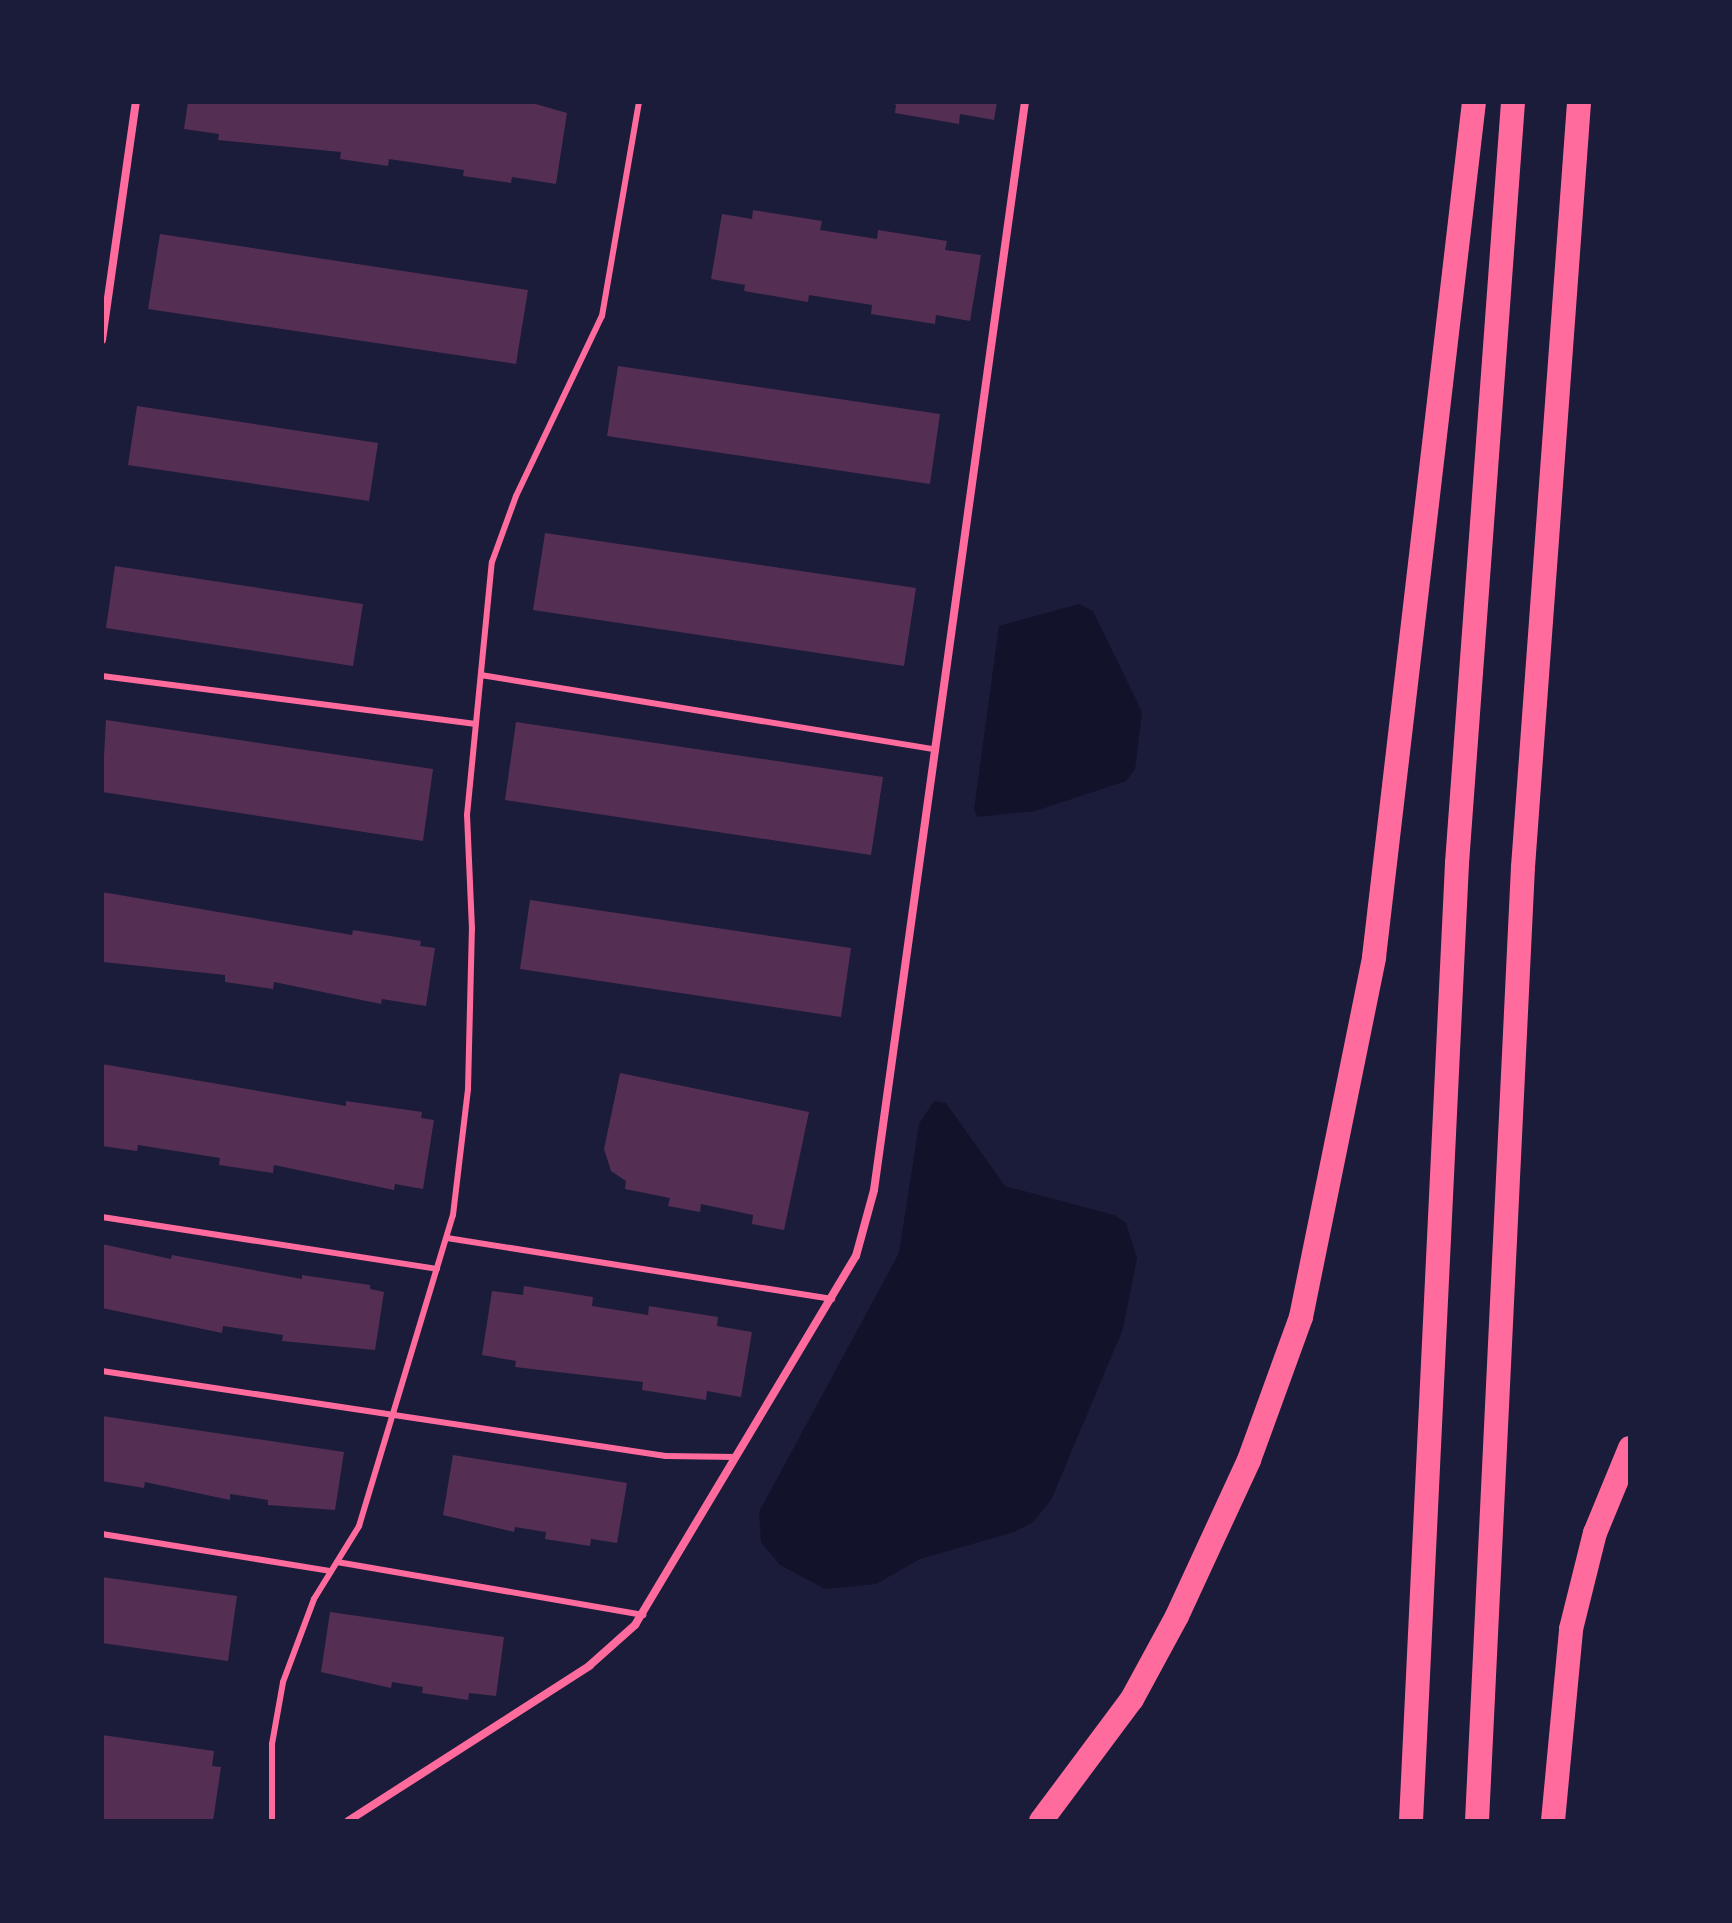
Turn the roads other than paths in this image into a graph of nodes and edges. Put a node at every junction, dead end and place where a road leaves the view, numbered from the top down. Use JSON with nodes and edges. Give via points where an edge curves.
{"nodes":[{"id":1,"x":136,"y":102,"type":"edge"},
{"id":2,"x":639,"y":102,"type":"edge"},
{"id":3,"x":1025,"y":102,"type":"edge"},
{"id":4,"x":1474,"y":102,"type":"edge"},
{"id":5,"x":1513,"y":102,"type":"edge"},
{"id":6,"x":1579,"y":102,"type":"edge"},
{"id":7,"x":102,"y":340,"type":"edge"},
{"id":8,"x":481,"y":675,"type":"junction"},
{"id":9,"x":102,"y":676,"type":"edge"},
{"id":10,"x":476,"y":724,"type":"junction"},
{"id":11,"x":935,"y":749,"type":"junction"},
{"id":12,"x":102,"y":1217,"type":"edge"},
{"id":13,"x":447,"y":1238,"type":"junction"},
{"id":14,"x":437,"y":1269,"type":"junction"},
{"id":15,"x":832,"y":1299,"type":"junction"},
{"id":16,"x":102,"y":1371,"type":"edge"},
{"id":17,"x":393,"y":1414,"type":"junction"},
{"id":18,"x":1630,"y":1448,"type":"edge"},
{"id":19,"x":738,"y":1457,"type":"junction"},
{"id":20,"x":102,"y":1534,"type":"edge"},
{"id":21,"x":337,"y":1562,"type":"junction"},
{"id":22,"x":331,"y":1571,"type":"junction"},
{"id":23,"x":643,"y":1615,"type":"junction"},
{"id":24,"x":1553,"y":1814,"type":"edge"},
{"id":25,"x":272,"y":1821,"type":"edge"},
{"id":26,"x":348,"y":1821,"type":"edge"},
{"id":27,"x":1041,"y":1821,"type":"edge"},
{"id":28,"x":1411,"y":1821,"type":"edge"},
{"id":29,"x":1477,"y":1821,"type":"edge"}],
"edges":[{"from":1,"to":7,"type":"street"},
{"from":2,"to":8,"type":"lane","via":[[602,316],[516,496],[492,562]]},
{"from":3,"to":11,"type":"street"},
{"from":4,"to":27,"type":"highway","via":[[1374,957],[1301,1317],[1249,1460],[1177,1616],[1132,1699]]},
{"from":5,"to":28,"type":"highway","via":[[1456,879]]},
{"from":6,"to":29,"type":"highway","via":[[1523,867]]},
{"from":8,"to":10,"type":"lane"},
{"from":8,"to":11,"type":"lane"},
{"from":9,"to":10,"type":"lane"},
{"from":10,"to":13,"type":"lane","via":[[467,815],[472,929],[468,1089]]},
{"from":11,"to":15,"type":"street","via":[[874,1190],[856,1256]]},
{"from":12,"to":14,"type":"lane"},
{"from":13,"to":14,"type":"lane"},
{"from":13,"to":15,"type":"lane"},
{"from":14,"to":17,"type":"lane"},
{"from":15,"to":19,"type":"street"},
{"from":16,"to":17,"type":"lane"},
{"from":17,"to":19,"type":"lane","via":[[666,1456]]},
{"from":17,"to":21,"type":"lane","via":[[359,1526]]},
{"from":18,"to":24,"type":"highway","via":[[1581,1581],[1571,1629]]},
{"from":19,"to":23,"type":"street"},
{"from":20,"to":22,"type":"lane"},
{"from":21,"to":22,"type":"lane"},
{"from":21,"to":23,"type":"lane"},
{"from":22,"to":25,"type":"lane","via":[[314,1599],[276,1710]]},
{"from":23,"to":26,"type":"street","via":[[589,1666]]}]}
